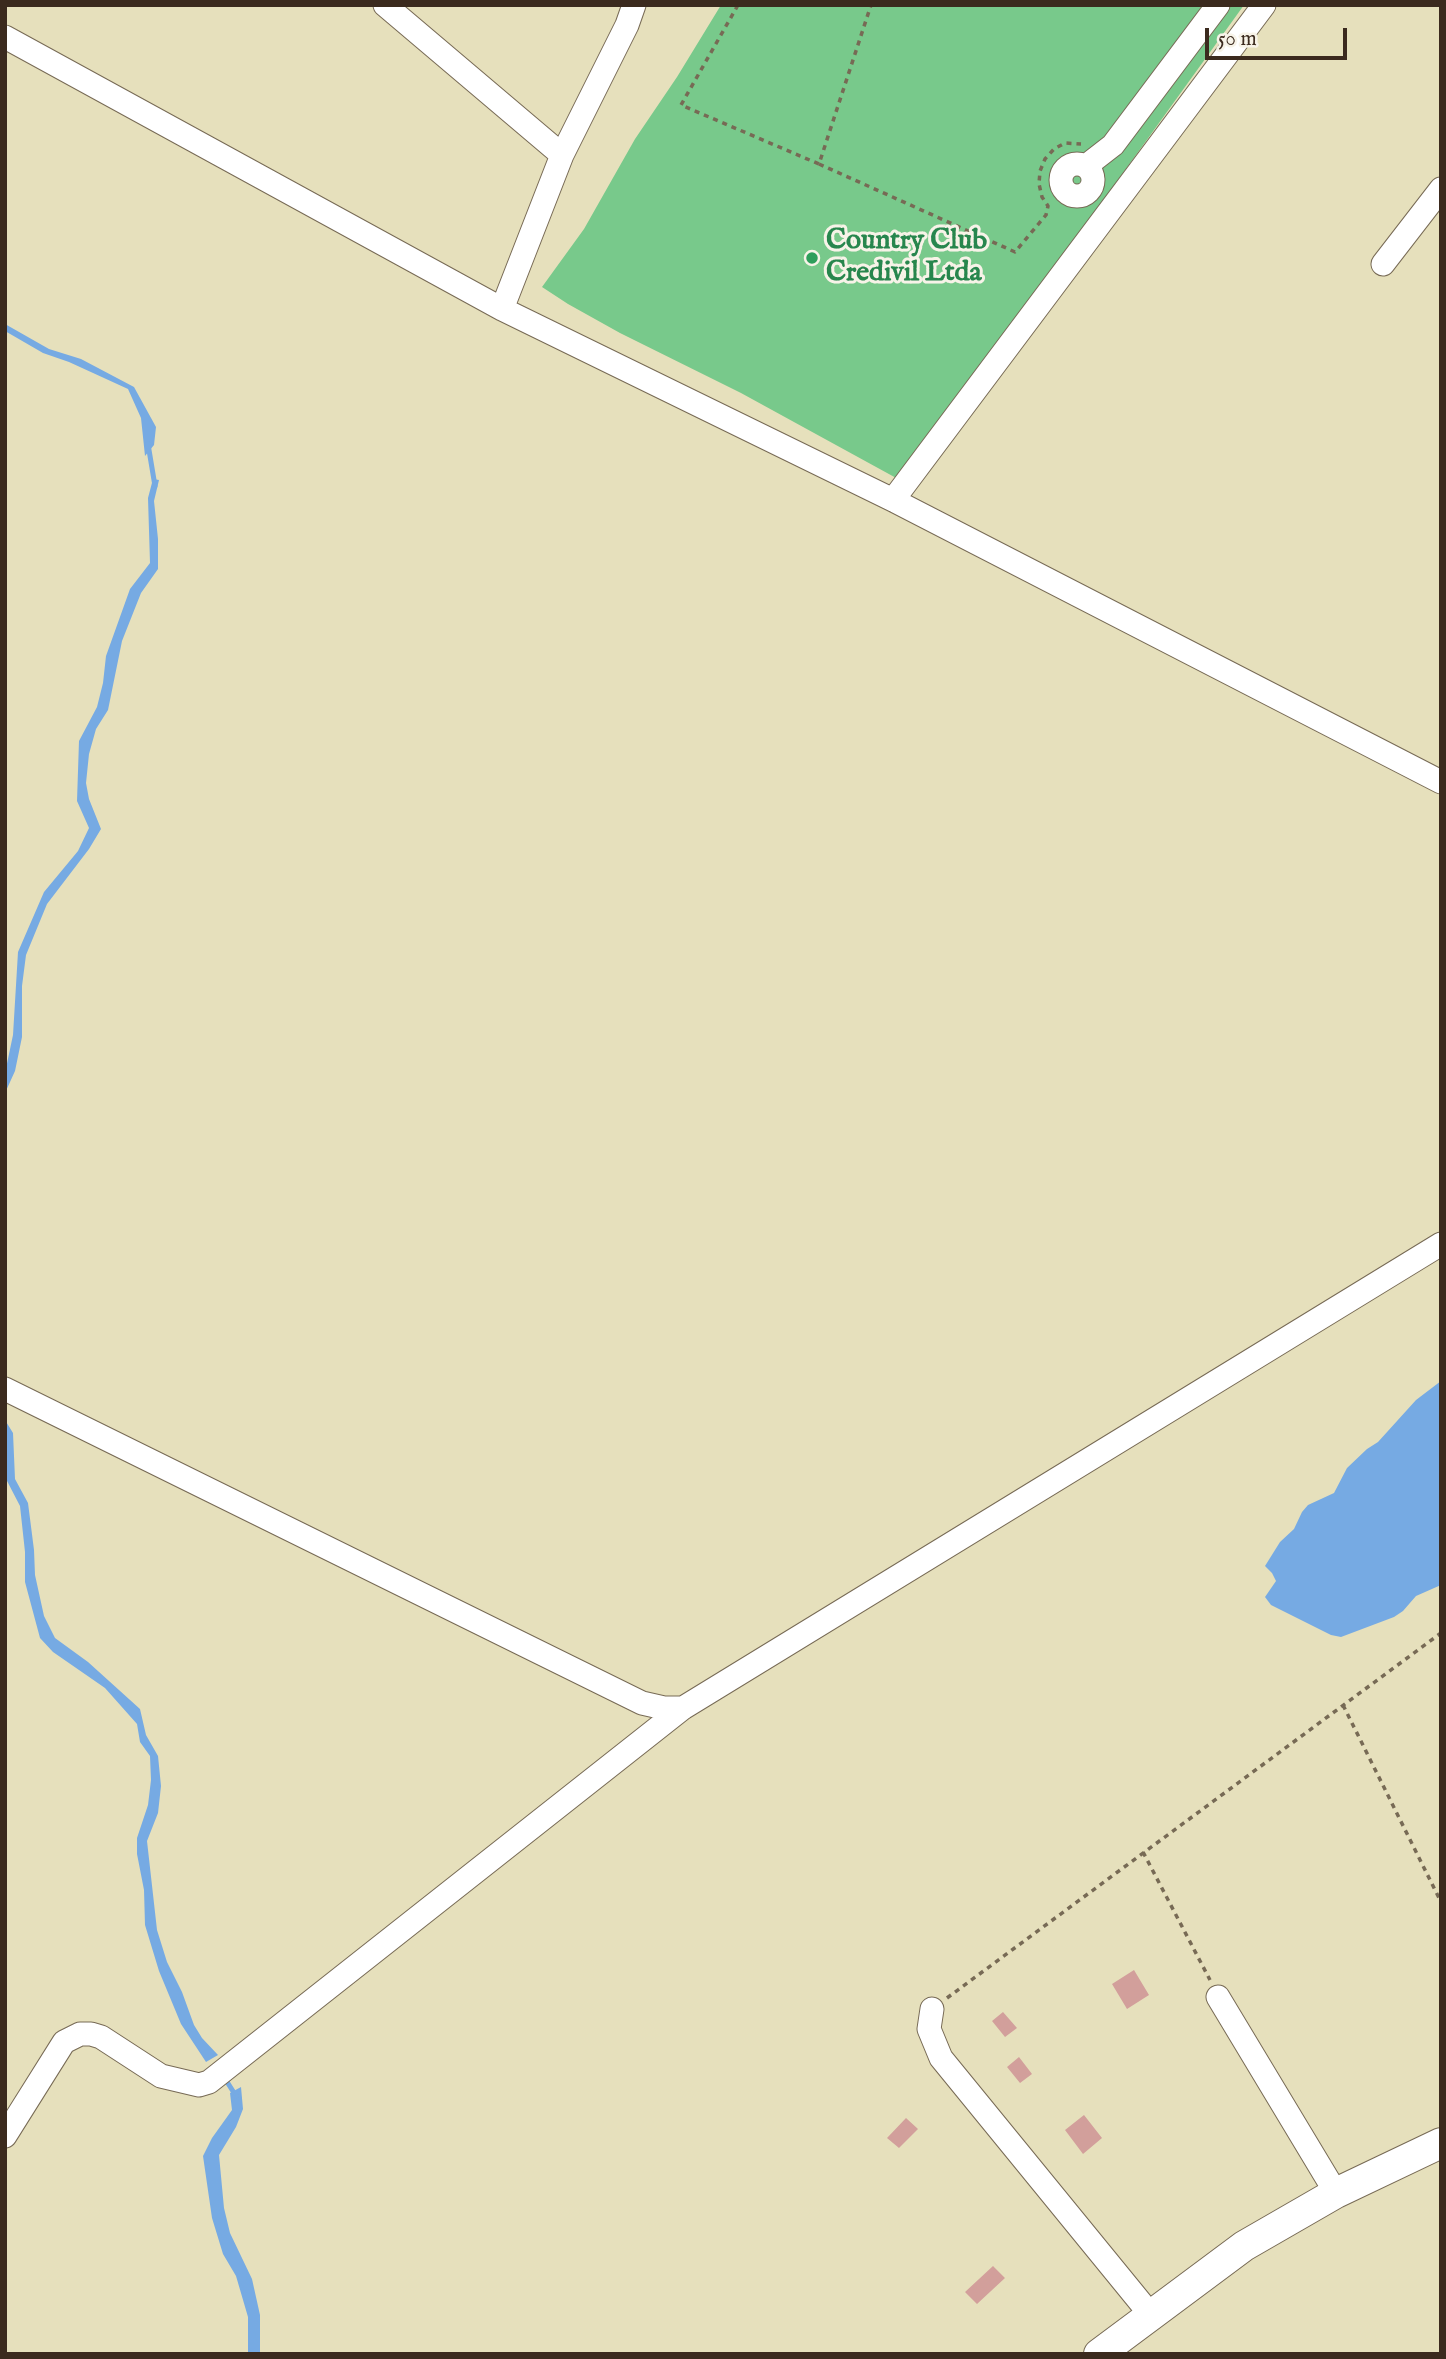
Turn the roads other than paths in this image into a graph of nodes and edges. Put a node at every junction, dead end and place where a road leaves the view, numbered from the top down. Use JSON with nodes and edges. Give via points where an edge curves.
{"nodes":[{"id":1,"x":385,"y":5,"type":"edge"},
{"id":2,"x":634,"y":5,"type":"edge"},
{"id":3,"x":1218,"y":5,"type":"edge"},
{"id":4,"x":1264,"y":5,"type":"edge"},
{"id":5,"x":5,"y":37,"type":"edge"},
{"id":6,"x":562,"y":155,"type":"junction"},
{"id":7,"x":1087,"y":155,"type":"road end"},
{"id":8,"x":1441,"y":189,"type":"edge"},
{"id":9,"x":1383,"y":264,"type":"dead end"},
{"id":10,"x":502,"y":309,"type":"junction"},
{"id":11,"x":893,"y":500,"type":"junction"},
{"id":12,"x":1441,"y":782,"type":"edge"},
{"id":13,"x":1441,"y":1244,"type":"edge"},
{"id":14,"x":5,"y":1389,"type":"edge"},
{"id":15,"x":684,"y":1708,"type":"junction"},
{"id":16,"x":1218,"y":1997,"type":"road end"},
{"id":17,"x":932,"y":2009,"type":"road end"},
{"id":18,"x":5,"y":2136,"type":"edge"},
{"id":19,"x":1441,"y":2143,"type":"edge"},
{"id":20,"x":1336,"y":2193,"type":"junction"},
{"id":21,"x":1150,"y":2314,"type":"junction"},
{"id":22,"x":1099,"y":2354,"type":"edge"}],
"edges":[{"from":1,"to":6,"type":"street"},
{"from":2,"to":6,"type":"street"},
{"from":3,"to":7,"type":"street","via":[[1113,145]]},
{"from":4,"to":11,"type":"street"},
{"from":5,"to":10,"type":"street"},
{"from":6,"to":10,"type":"street"},
{"from":8,"to":9,"type":"street"},
{"from":10,"to":11,"type":"street"},
{"from":11,"to":12,"type":"street"},
{"from":13,"to":15,"type":"street"},
{"from":14,"to":15,"type":"street","via":[[642,1703]]},
{"from":15,"to":18,"type":"street","via":[[209,2082],[199,2085],[160,2076],[101,2038],[80,2034],[64,2042]]},
{"from":16,"to":20,"type":"street"},
{"from":17,"to":21,"type":"street","via":[[929,2029],[941,2058]]},
{"from":19,"to":20,"type":"main road"},
{"from":20,"to":21,"type":"main road","via":[[1244,2246]]},
{"from":21,"to":22,"type":"main road"}]}
